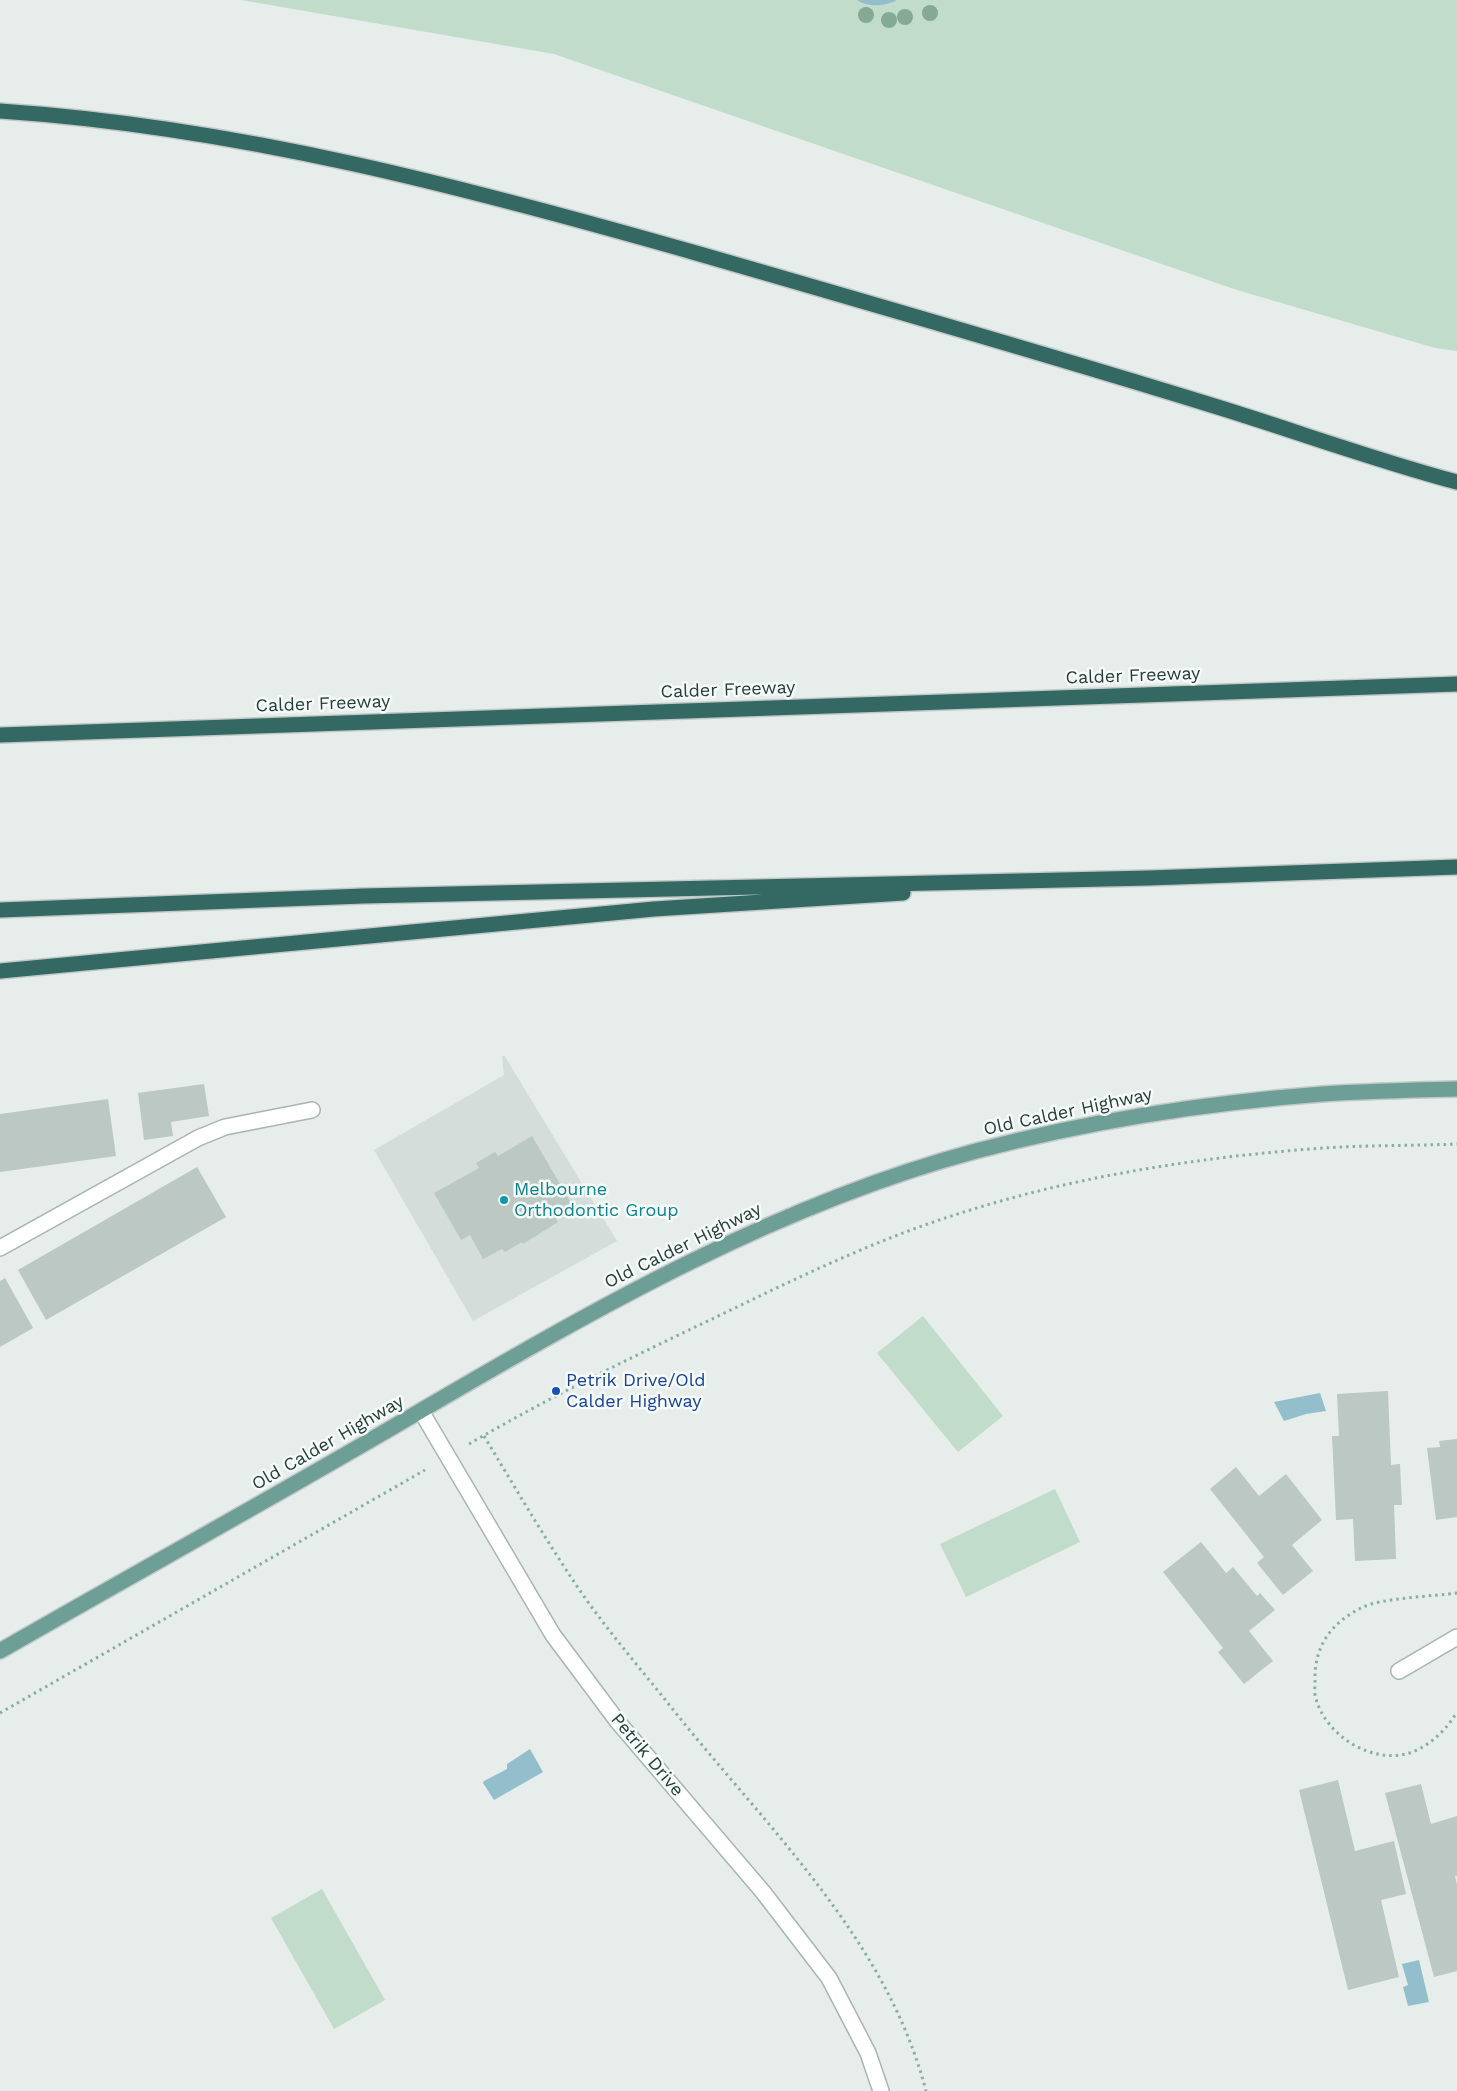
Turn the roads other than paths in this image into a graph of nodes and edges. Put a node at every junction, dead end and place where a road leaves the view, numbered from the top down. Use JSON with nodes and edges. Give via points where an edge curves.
{"nodes":[{"id":1,"x":0,"y":111,"type":"edge"},
{"id":2,"x":1457,"y":482,"type":"edge"},
{"id":3,"x":1457,"y":684,"type":"edge"},
{"id":4,"x":0,"y":735,"type":"edge"},
{"id":5,"x":1457,"y":867,"type":"edge"},
{"id":6,"x":1149,"y":878,"type":"junction"},
{"id":7,"x":0,"y":910,"type":"edge"},
{"id":8,"x":0,"y":971,"type":"edge"},
{"id":9,"x":1457,"y":1089,"type":"edge"},
{"id":10,"x":312,"y":1110,"type":"dead end"},
{"id":11,"x":0,"y":1248,"type":"edge"},
{"id":12,"x":421,"y":1411,"type":"junction"},
{"id":13,"x":1457,"y":1637,"type":"edge"},
{"id":14,"x":0,"y":1651,"type":"edge"},
{"id":15,"x":1399,"y":1671,"type":"dead end"},
{"id":16,"x":881,"y":2091,"type":"edge"}],
"edges":[{"from":1,"to":2,"type":"highway","via":[[213,135],[302,151],[482,193],[1032,349]]},
{"from":3,"to":4,"type":"highway","name":"Calder Freeway"},
{"from":5,"to":6,"type":"highway"},
{"from":6,"to":7,"type":"highway","via":[[363,896]]},
{"from":6,"to":8,"type":"highway","via":[[654,909]]},
{"from":9,"to":12,"type":"main road","name":"Old Calder Highway","via":[[1324,1094],[1190,1108],[1047,1133],[964,1154],[828,1201],[699,1257],[563,1328]]},
{"from":10,"to":11,"type":"street","via":[[211,1132]]},
{"from":12,"to":14,"type":"main road","name":"Old Calder Highway"},
{"from":12,"to":16,"type":"street","name":"Petrik Drive","via":[[553,1635],[618,1722],[763,1892],[829,1978],[868,2053]]},
{"from":13,"to":15,"type":"street"}]}
